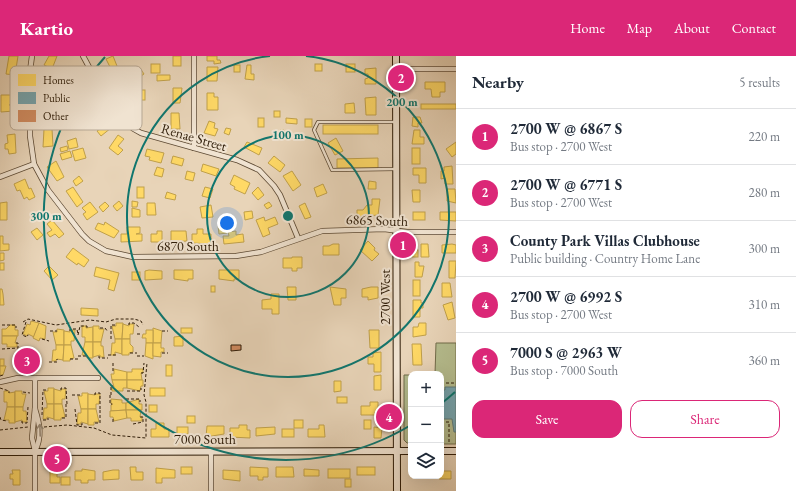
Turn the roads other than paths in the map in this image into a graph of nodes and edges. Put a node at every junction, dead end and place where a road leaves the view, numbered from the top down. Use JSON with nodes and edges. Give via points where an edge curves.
{"nodes":[{"id":1,"x":32,"y":56,"type":"edge"},
{"id":2,"x":83,"y":56,"type":"edge"},
{"id":3,"x":194,"y":56,"type":"edge"},
{"id":4,"x":396,"y":56,"type":"edge"},
{"id":5,"x":31,"y":66,"type":"edge"},
{"id":6,"x":89,"y":66,"type":"edge"},
{"id":7,"x":396,"y":69,"type":"junction"},
{"id":8,"x":456,"y":69,"type":"edge"},
{"id":9,"x":396,"y":122,"type":"junction"},
{"id":10,"x":30,"y":130,"type":"edge"},
{"id":11,"x":136,"y":130,"type":"edge"},
{"id":12,"x":194,"y":148,"type":"junction"},
{"id":13,"x":34,"y":164,"type":"junction"},
{"id":14,"x":396,"y":169,"type":"junction"},
{"id":15,"x":0,"y":177,"type":"edge"},
{"id":16,"x":397,"y":231,"type":"junction"},
{"id":17,"x":456,"y":232,"type":"edge"},
{"id":18,"x":298,"y":238,"type":"junction"},
{"id":19,"x":35,"y":378,"type":"junction"},
{"id":20,"x":98,"y":378,"type":"dead end"},
{"id":21,"x":0,"y":382,"type":"edge"},
{"id":22,"x":35,"y":408,"type":"junction"},
{"id":23,"x":211,"y":451,"type":"junction"},
{"id":24,"x":444,"y":451,"type":"edge"},
{"id":25,"x":456,"y":451,"type":"edge"},
{"id":26,"x":0,"y":452,"type":"edge"},
{"id":27,"x":35,"y":452,"type":"junction"},
{"id":28,"x":397,"y":452,"type":"junction"},
{"id":29,"x":408,"y":452,"type":"edge"},
{"id":30,"x":35,"y":491,"type":"edge"},
{"id":31,"x":211,"y":491,"type":"edge"},
{"id":32,"x":397,"y":491,"type":"edge"}],
"edges":[{"from":1,"to":5,"type":"street"},
{"from":2,"to":6,"type":"street","name":"Renae Street"},
{"from":3,"to":12,"type":"street"},
{"from":4,"to":7,"type":"main road","name":"2700 West"},
{"from":7,"to":8,"type":"street"},
{"from":7,"to":9,"type":"main road","name":"2700 West"},
{"from":9,"to":14,"type":"main road","name":"2700 West"},
{"from":9,"to":14,"type":"lane","via":[[318,122],[314,130],[332,170]]},
{"from":10,"to":13,"type":"street"},
{"from":11,"to":12,"type":"street","name":"Renae Street"},
{"from":12,"to":18,"type":"street","name":"Renae Street","via":[[237,160],[258,170],[280,195]]},
{"from":13,"to":15,"type":"street"},
{"from":13,"to":18,"type":"street","name":"6870 South","via":[[48,190],[82,234],[106,251],[133,257],[236,256],[261,252]]},
{"from":14,"to":16,"type":"main road","name":"2700 West"},
{"from":16,"to":17,"type":"street","name":"6865 South"},
{"from":16,"to":18,"type":"street","name":"6865 South","via":[[333,230]]},
{"from":16,"to":28,"type":"main road","name":"2700 West"},
{"from":19,"to":20,"type":"street"},
{"from":19,"to":21,"type":"street"},
{"from":19,"to":22,"type":"street"},
{"from":22,"to":27,"type":"street","via":[[32,438]]},
{"from":27,"to":22,"type":"street","one_way":true,"via":[[40,441],[40,426]]},
{"from":23,"to":27,"type":"main road","name":"7000 South"},
{"from":23,"to":28,"type":"main road","name":"7000 South"},
{"from":23,"to":31,"type":"street"},
{"from":24,"to":25,"type":"main road"},
{"from":26,"to":27,"type":"main road","name":"7000 South"},
{"from":27,"to":30,"type":"street"},
{"from":28,"to":29,"type":"main road","name":"7000 South"},
{"from":28,"to":32,"type":"main road","name":"2700 West"}]}
